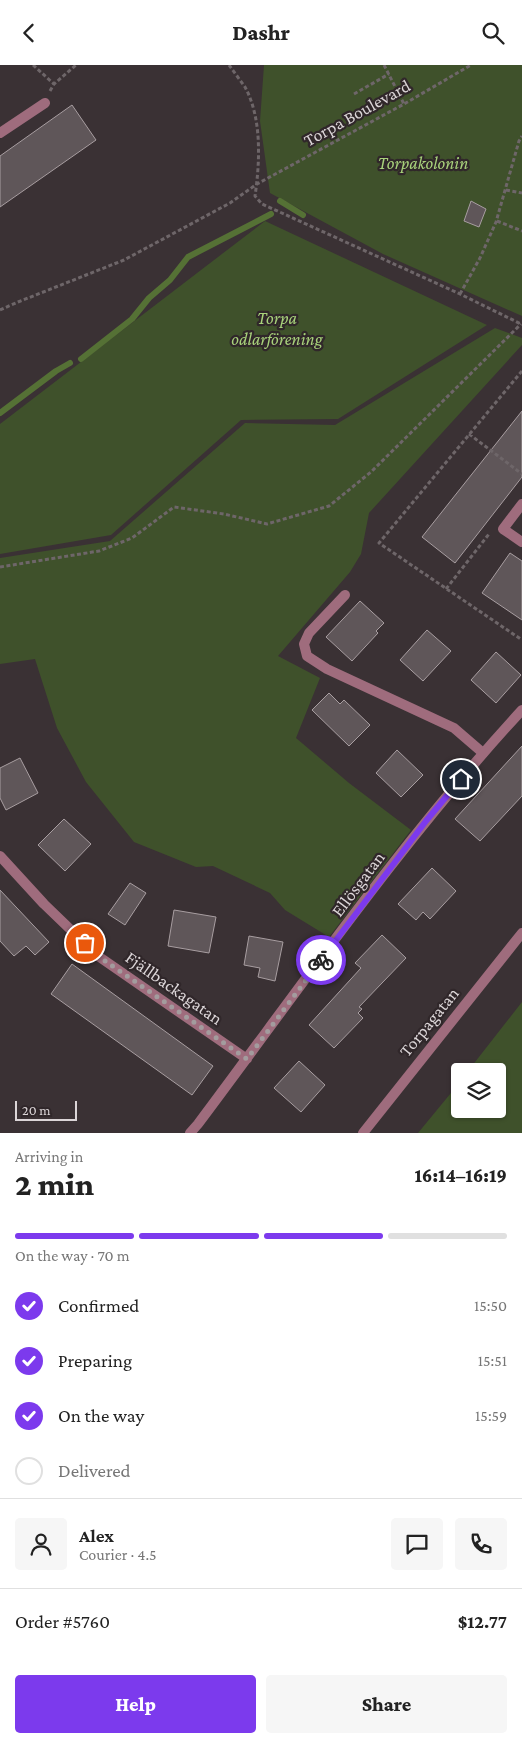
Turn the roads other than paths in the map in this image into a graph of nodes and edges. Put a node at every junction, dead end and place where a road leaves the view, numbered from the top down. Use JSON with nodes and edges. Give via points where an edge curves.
{"nodes":[{"id":1,"x":44,"y":103,"type":"road end"},
{"id":2,"x":0,"y":133,"type":"edge"},
{"id":3,"x":522,"y":505,"type":"edge"},
{"id":4,"x":522,"y":542,"type":"edge"},
{"id":5,"x":345,"y":595,"type":"dead end"},
{"id":6,"x":522,"y":710,"type":"edge"},
{"id":7,"x":483,"y":753,"type":"junction"},
{"id":8,"x":0,"y":856,"type":"edge"},
{"id":9,"x":522,"y":933,"type":"edge"},
{"id":10,"x":247,"y":1059,"type":"junction"},
{"id":11,"x":190,"y":1133,"type":"edge"},
{"id":12,"x":363,"y":1133,"type":"edge"}],
"edges":[{"from":1,"to":2,"type":"street"},
{"from":3,"to":4,"type":"street","via":[[503,529]]},
{"from":5,"to":7,"type":"street","via":[[309,633],[304,644],[307,656],[327,669],[454,728]]},
{"from":6,"to":7,"type":"street","name":"Ellösgatan"},
{"from":7,"to":10,"type":"street","name":"Ellösgatan","via":[[420,828]]},
{"from":8,"to":10,"type":"street","name":"Fjällbackagatan","via":[[98,956]]},
{"from":9,"to":12,"type":"street","name":"Torpagatan"},
{"from":10,"to":11,"type":"street","name":"Ellösgatan"}]}
